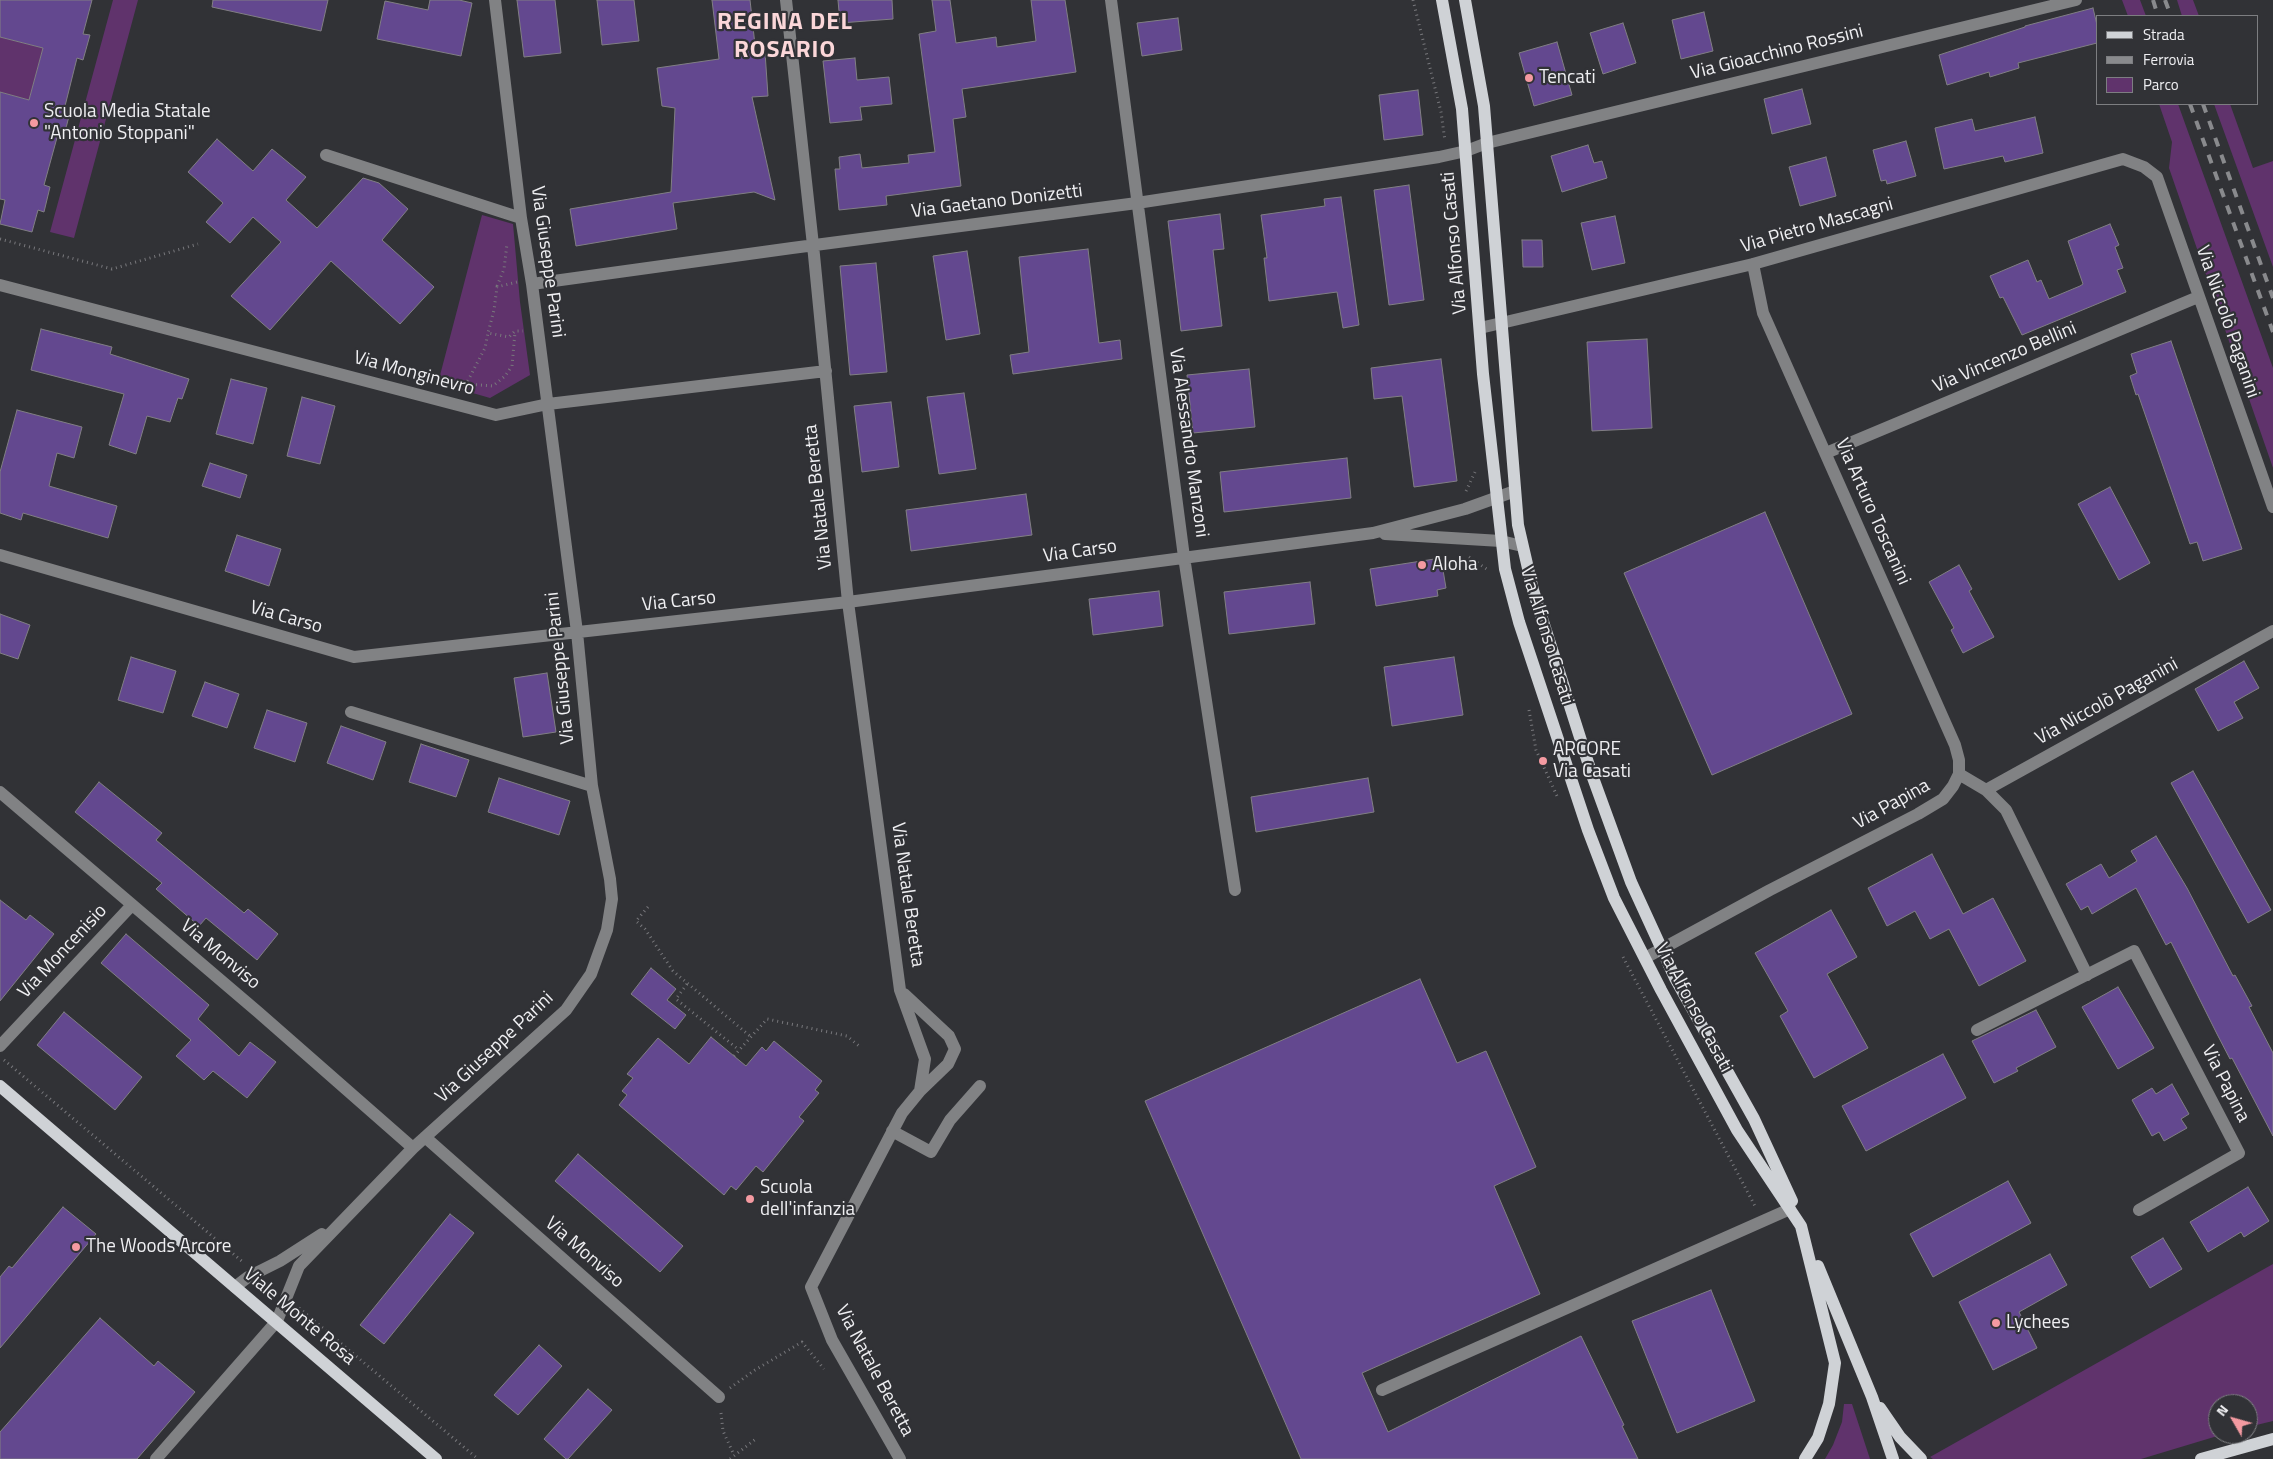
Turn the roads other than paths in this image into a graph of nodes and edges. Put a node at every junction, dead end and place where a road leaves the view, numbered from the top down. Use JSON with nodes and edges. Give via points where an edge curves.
{"nodes":[{"id":1,"x":494,"y":0,"type":"edge"},
{"id":2,"x":786,"y":0,"type":"edge"},
{"id":3,"x":1111,"y":0,"type":"edge"},
{"id":4,"x":1442,"y":0,"type":"edge"},
{"id":5,"x":1465,"y":0,"type":"edge"},
{"id":6,"x":2076,"y":0,"type":"edge"},
{"id":7,"x":1487,"y":143,"type":"junction"},
{"id":8,"x":1466,"y":151,"type":"junction"},
{"id":9,"x":326,"y":155,"type":"dead end"},
{"id":10,"x":2157,"y":178,"type":"joint"},
{"id":11,"x":1137,"y":203,"type":"junction"},
{"id":12,"x":521,"y":218,"type":"junction"},
{"id":13,"x":813,"y":245,"type":"junction"},
{"id":14,"x":1753,"y":264,"type":"junction"},
{"id":15,"x":532,"y":284,"type":"junction"},
{"id":16,"x":0,"y":285,"type":"edge"},
{"id":17,"x":2198,"y":297,"type":"junction"},
{"id":18,"x":1503,"y":324,"type":"junction"},
{"id":19,"x":1480,"y":328,"type":"junction"},
{"id":20,"x":826,"y":371,"type":"junction"},
{"id":21,"x":548,"y":404,"type":"junction"},
{"id":22,"x":1826,"y":453,"type":"junction"},
{"id":23,"x":1515,"y":490,"type":"junction"},
{"id":24,"x":1496,"y":499,"type":"junction"},
{"id":25,"x":2273,"y":508,"type":"edge"},
{"id":26,"x":1373,"y":533,"type":"junction"},
{"id":27,"x":1501,"y":541,"type":"junction"},
{"id":28,"x":1522,"y":546,"type":"junction"},
{"id":29,"x":0,"y":555,"type":"edge"},
{"id":30,"x":1184,"y":557,"type":"junction"},
{"id":31,"x":848,"y":602,"type":"junction"},
{"id":32,"x":2273,"y":631,"type":"edge"},
{"id":33,"x":577,"y":632,"type":"junction"},
{"id":34,"x":351,"y":712,"type":"dead end"},
{"id":35,"x":1959,"y":774,"type":"junction"},
{"id":36,"x":592,"y":786,"type":"junction"},
{"id":37,"x":1986,"y":790,"type":"junction"},
{"id":38,"x":0,"y":792,"type":"edge"},
{"id":39,"x":1235,"y":890,"type":"dead end"},
{"id":40,"x":132,"y":905,"type":"junction"},
{"id":41,"x":1661,"y":949,"type":"junction"},
{"id":42,"x":1644,"y":958,"type":"junction"},
{"id":43,"x":2087,"y":975,"type":"junction"},
{"id":44,"x":900,"y":990,"type":"junction"},
{"id":45,"x":1977,"y":1030,"type":"dead end"},
{"id":46,"x":0,"y":1046,"type":"edge"},
{"id":47,"x":0,"y":1086,"type":"edge"},
{"id":48,"x":980,"y":1086,"type":"dead end"},
{"id":49,"x":920,"y":1091,"type":"junction"},
{"id":50,"x":892,"y":1131,"type":"junction"},
{"id":51,"x":425,"y":1137,"type":"junction"},
{"id":52,"x":413,"y":1148,"type":"junction"},
{"id":53,"x":1790,"y":1209,"type":"junction"},
{"id":54,"x":2139,"y":1210,"type":"dead end"},
{"id":55,"x":337,"y":1225,"type":"junction"},
{"id":56,"x":1801,"y":1226,"type":"junction"},
{"id":57,"x":235,"y":1286,"type":"junction"},
{"id":58,"x":277,"y":1321,"type":"junction"},
{"id":59,"x":1382,"y":1390,"type":"dead end"},
{"id":60,"x":719,"y":1397,"type":"road end"},
{"id":61,"x":1872,"y":1397,"type":"junction"},
{"id":62,"x":2273,"y":1439,"type":"edge"},
{"id":63,"x":1892,"y":1455,"type":"edge"},
{"id":64,"x":156,"y":1459,"type":"edge"},
{"id":65,"x":436,"y":1459,"type":"edge"},
{"id":66,"x":900,"y":1459,"type":"edge"},
{"id":67,"x":1805,"y":1459,"type":"edge"},
{"id":68,"x":1921,"y":1459,"type":"edge"},
{"id":69,"x":2201,"y":1459,"type":"edge"}],
"edges":[{"from":1,"to":12,"type":"street","name":"Via Giuseppe Parini"},
{"from":2,"to":13,"type":"street","name":"Via Natale Beretta"},
{"from":3,"to":11,"type":"street","name":"Via Alessandro Manzoni"},
{"from":4,"to":8,"type":"main road","name":"Via Alfonso Casati","via":[[1462,109]]},
{"from":5,"to":7,"type":"main road","name":"Via Alfonso Casati","via":[[1484,106]]},
{"from":6,"to":7,"type":"street","name":"Via Gioacchino Rossini"},
{"from":7,"to":8,"type":"street","name":"Via Gioacchino Rossini"},
{"from":7,"to":18,"type":"main road","name":"Via Alfonso Casati"},
{"from":8,"to":11,"type":"street","name":"Via Gaetano Donizetti"},
{"from":8,"to":19,"type":"main road","name":"Via Alfonso Casati"},
{"from":9,"to":12,"type":"street"},
{"from":10,"to":14,"type":"street","name":"Via Pietro Mascagni","via":[[2144,167],[2123,159]]},
{"from":10,"to":17,"type":"street","name":"Via Niccolò Paganini"},
{"from":11,"to":13,"type":"street","name":"Via Gaetano Donizetti"},
{"from":11,"to":30,"type":"street","name":"Via Alessandro Manzoni"},
{"from":12,"to":15,"type":"street","name":"Via Giuseppe Parini"},
{"from":13,"to":15,"type":"street","name":"Via Gaetano Donizetti"},
{"from":13,"to":20,"type":"street","name":"Via Natale Beretta"},
{"from":14,"to":18,"type":"street","name":"Via Pietro Mascagni"},
{"from":14,"to":22,"type":"street","name":"Via Arturo Toscanini","via":[[1763,313]]},
{"from":15,"to":21,"type":"street","name":"Via Giuseppe Parini"},
{"from":16,"to":21,"type":"street","name":"Via Monginevro","via":[[496,415]]},
{"from":17,"to":22,"type":"street","name":"Via Vincenzo Bellini"},
{"from":17,"to":25,"type":"street","name":"Via Niccolò Paganini"},
{"from":18,"to":19,"type":"street","name":"Via Pietro Mascagni"},
{"from":18,"to":23,"type":"main road","name":"Via Alfonso Casati"},
{"from":19,"to":24,"type":"main road","name":"Via Alfonso Casati"},
{"from":20,"to":21,"type":"street","name":"Via Monginevro"},
{"from":20,"to":31,"type":"street","name":"Via Natale Beretta"},
{"from":21,"to":33,"type":"street","name":"Via Giuseppe Parini"},
{"from":22,"to":35,"type":"street","name":"Via Arturo Toscanini","via":[[1955,745]]},
{"from":23,"to":24,"type":"street","name":"Via Carso"},
{"from":23,"to":28,"type":"main road","name":"Via Alfonso Casati"},
{"from":24,"to":26,"type":"street","name":"Via Carso"},
{"from":24,"to":27,"type":"main road","name":"Via Alfonso Casati"},
{"from":26,"to":27,"type":"street","name":"Via Carso"},
{"from":26,"to":30,"type":"street","name":"Via Carso"},
{"from":27,"to":28,"type":"street","name":"Via Carso"},
{"from":27,"to":42,"type":"main road","name":"Via Alfonso Casati","via":[[1519,622],[1588,830],[1614,898]]},
{"from":28,"to":41,"type":"main road","name":"Via Alfonso Casati","via":[[1540,615],[1592,774],[1631,882]]},
{"from":29,"to":33,"type":"street","name":"Via Carso","via":[[354,657]]},
{"from":30,"to":31,"type":"street","name":"Via Carso"},
{"from":30,"to":39,"type":"street","name":"Via Alessandro Manzoni"},
{"from":31,"to":33,"type":"street","name":"Via Carso"},
{"from":31,"to":44,"type":"street","name":"Via Natale Beretta"},
{"from":32,"to":37,"type":"street","name":"Via Niccolò Paganini"},
{"from":33,"to":36,"type":"street","name":"Via Giuseppe Parini"},
{"from":34,"to":36,"type":"street"},
{"from":35,"to":37,"type":"street"},
{"from":35,"to":41,"type":"street","name":"Via Papina","via":[[1943,799],[1918,814]]},
{"from":36,"to":51,"type":"street","name":"Via Giuseppe Parini","via":[[612,899],[607,930],[591,974],[566,1010]]},
{"from":37,"to":43,"type":"street","via":[[2006,810]]},
{"from":38,"to":40,"type":"street","name":"Via Monviso"},
{"from":40,"to":46,"type":"street","name":"Via Moncenisio"},
{"from":40,"to":52,"type":"street","name":"Via Monviso"},
{"from":41,"to":42,"type":"street","name":"Via Papina"},
{"from":41,"to":56,"type":"main road","name":"Via Alfonso Casati","via":[[1754,1119]]},
{"from":42,"to":53,"type":"main road","name":"Via Alfonso Casati","via":[[1737,1130]]},
{"from":43,"to":45,"type":"street","name":"Via Papina"},
{"from":43,"to":54,"type":"street","name":"Via Papina","via":[[2134,952],[2239,1153]]},
{"from":44,"to":49,"type":"street","name":"Via Natale Beretta","via":[[925,1059]]},
{"from":44,"to":49,"type":"street","name":"Via Natale Beretta","via":[[949,1036],[954,1049],[948,1064]]},
{"from":47,"to":57,"type":"main road","name":"Viale Monte Rosa"},
{"from":48,"to":50,"type":"street","via":[[950,1120],[931,1152]]},
{"from":49,"to":50,"type":"street","name":"Via Natale Beretta"},
{"from":50,"to":66,"type":"street","name":"Via Natale Beretta","via":[[811,1287],[832,1340]]},
{"from":51,"to":52,"type":"street","name":"Via Giuseppe Parini"},
{"from":51,"to":60,"type":"street","name":"Via Monviso"},
{"from":52,"to":55,"type":"street","name":"Via Giuseppe Parini"},
{"from":53,"to":56,"type":"main road","name":"Via Alfonso Casati"},
{"from":53,"to":59,"type":"street"},
{"from":55,"to":57,"type":"street","name":"Via Giuseppe Parini"},
{"from":55,"to":58,"type":"street","name":"Via Giuseppe Parini","via":[[299,1266]]},
{"from":56,"to":61,"type":"main road","name":"Via Alfonso Casati"},
{"from":56,"to":67,"type":"main road","via":[[1835,1363],[1829,1404],[1818,1438]]},
{"from":57,"to":58,"type":"main road","name":"Viale Monte Rosa"},
{"from":58,"to":64,"type":"street","name":"Via Giuseppe Parini"},
{"from":58,"to":65,"type":"main road","name":"Viale Monte Rosa"},
{"from":61,"to":63,"type":"main road","name":"Via Alfonso Casati"},
{"from":61,"to":68,"type":"main road","via":[[1900,1437]]},
{"from":62,"to":69,"type":"main road"}]}
